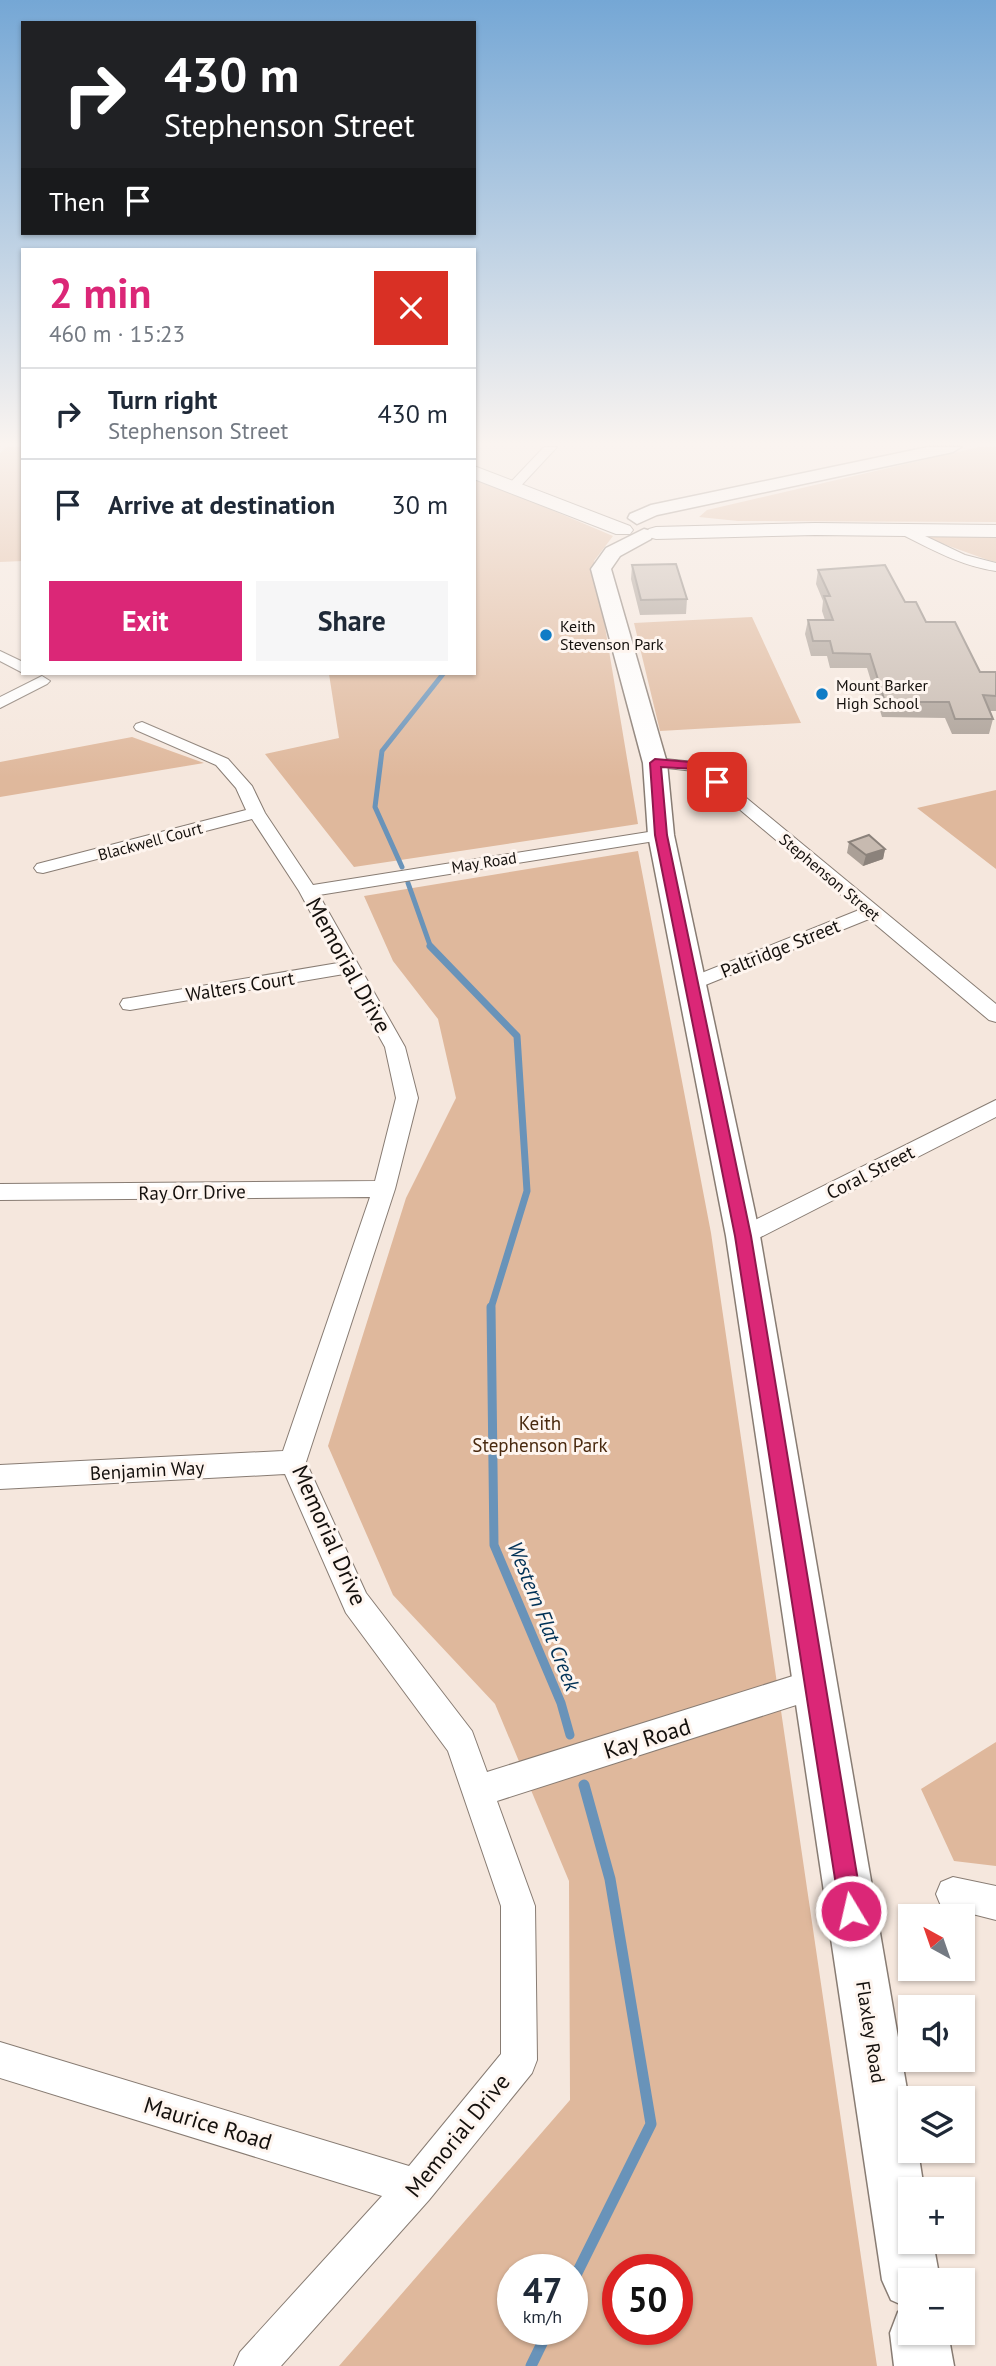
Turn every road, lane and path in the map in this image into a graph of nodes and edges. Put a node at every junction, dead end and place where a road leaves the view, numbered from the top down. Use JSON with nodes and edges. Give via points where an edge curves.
{"nodes":[{"id":1,"x":612,"y":557,"type":"edge"},
{"id":2,"x":962,"y":557,"type":"edge"},
{"id":3,"x":996,"y":566,"type":"edge"},
{"id":4,"x":21,"y":647,"type":"edge"},
{"id":5,"x":2,"y":656,"type":"edge"},
{"id":6,"x":21,"y":668,"type":"edge"},
{"id":7,"x":37,"y":677,"type":"edge"},
{"id":8,"x":0,"y":703,"type":"edge"},
{"id":9,"x":142,"y":727,"type":"dead end"},
{"id":10,"x":655,"y":763,"type":"junction"},
{"id":11,"x":256,"y":813,"type":"junction"},
{"id":12,"x":661,"y":835,"type":"junction"},
{"id":13,"x":43,"y":868,"type":"dead end"},
{"id":14,"x":307,"y":891,"type":"junction"},
{"id":15,"x":870,"y":912,"type":"junction"},
{"id":16,"x":349,"y":967,"type":"junction"},
{"id":17,"x":691,"y":984,"type":"junction"},
{"id":18,"x":130,"y":1004,"type":"dead end"},
{"id":19,"x":996,"y":1015,"type":"edge"},
{"id":20,"x":996,"y":1108,"type":"edge"},
{"id":21,"x":384,"y":1189,"type":"junction"},
{"id":22,"x":0,"y":1192,"type":"edge"},
{"id":23,"x":743,"y":1236,"type":"junction"},
{"id":24,"x":293,"y":1462,"type":"junction"},
{"id":25,"x":0,"y":1478,"type":"edge"},
{"id":26,"x":815,"y":1684,"type":"junction"},
{"id":27,"x":478,"y":1791,"type":"junction"},
{"id":28,"x":953,"y":1894,"type":"dead end"},
{"id":29,"x":996,"y":1903,"type":"edge"},
{"id":30,"x":0,"y":2060,"type":"edge"},
{"id":31,"x":416,"y":2187,"type":"junction"},
{"id":32,"x":909,"y":2268,"type":"edge"},
{"id":33,"x":921,"y":2345,"type":"edge"},
{"id":34,"x":254,"y":2366,"type":"edge"},
{"id":35,"x":924,"y":2366,"type":"edge"}],
"edges":[{"from":1,"to":10,"type":"main road","name":"Flaxley Road","via":[[601,569]]},
{"from":2,"to":3,"type":"street"},
{"from":4,"to":5,"type":"street"},
{"from":5,"to":6,"type":"street"},
{"from":7,"to":8,"type":"street"},
{"from":9,"to":11,"type":"street","name":"Memorial Drive","via":[[222,762],[244,786]]},
{"from":10,"to":12,"type":"main road","name":"Flaxley Road"},
{"from":10,"to":15,"type":"street","name":"Stephenson Street","via":[[698,766]]},
{"from":11,"to":13,"type":"street","name":"Blackwell Court"},
{"from":11,"to":14,"type":"street","name":"Memorial Drive"},
{"from":12,"to":14,"type":"street","name":"May Road"},
{"from":12,"to":17,"type":"main road","name":"Flaxley Road"},
{"from":14,"to":16,"type":"street","name":"Memorial Drive"},
{"from":15,"to":17,"type":"street","name":"Paltridge Street"},
{"from":15,"to":19,"type":"street","name":"Stephenson Street"},
{"from":16,"to":18,"type":"street","name":"Walters Court"},
{"from":16,"to":21,"type":"street","name":"Memorial Drive","via":[[395,1047],[407,1098]]},
{"from":17,"to":23,"type":"main road","name":"Flaxley Road"},
{"from":20,"to":23,"type":"street","name":"Coral Street"},
{"from":21,"to":22,"type":"street","name":"Ray Orr Drive"},
{"from":21,"to":24,"type":"street","name":"Memorial Drive"},
{"from":23,"to":26,"type":"main road","name":"Flaxley Road"},
{"from":24,"to":25,"type":"street","name":"Benjamin Way"},
{"from":24,"to":27,"type":"street","name":"Memorial Drive","via":[[356,1603],[461,1742]]},
{"from":26,"to":27,"type":"street","name":"Kay Road"},
{"from":26,"to":32,"type":"main road","name":"Flaxley Road"},
{"from":27,"to":31,"type":"street","name":"Memorial Drive","via":[[518,1906],[519,2060]]},
{"from":28,"to":29,"type":"street"},
{"from":30,"to":31,"type":"street","name":"Maurice Road"},
{"from":31,"to":34,"type":"street","name":"Memorial Drive"},
{"from":33,"to":35,"type":"main road"}]}
